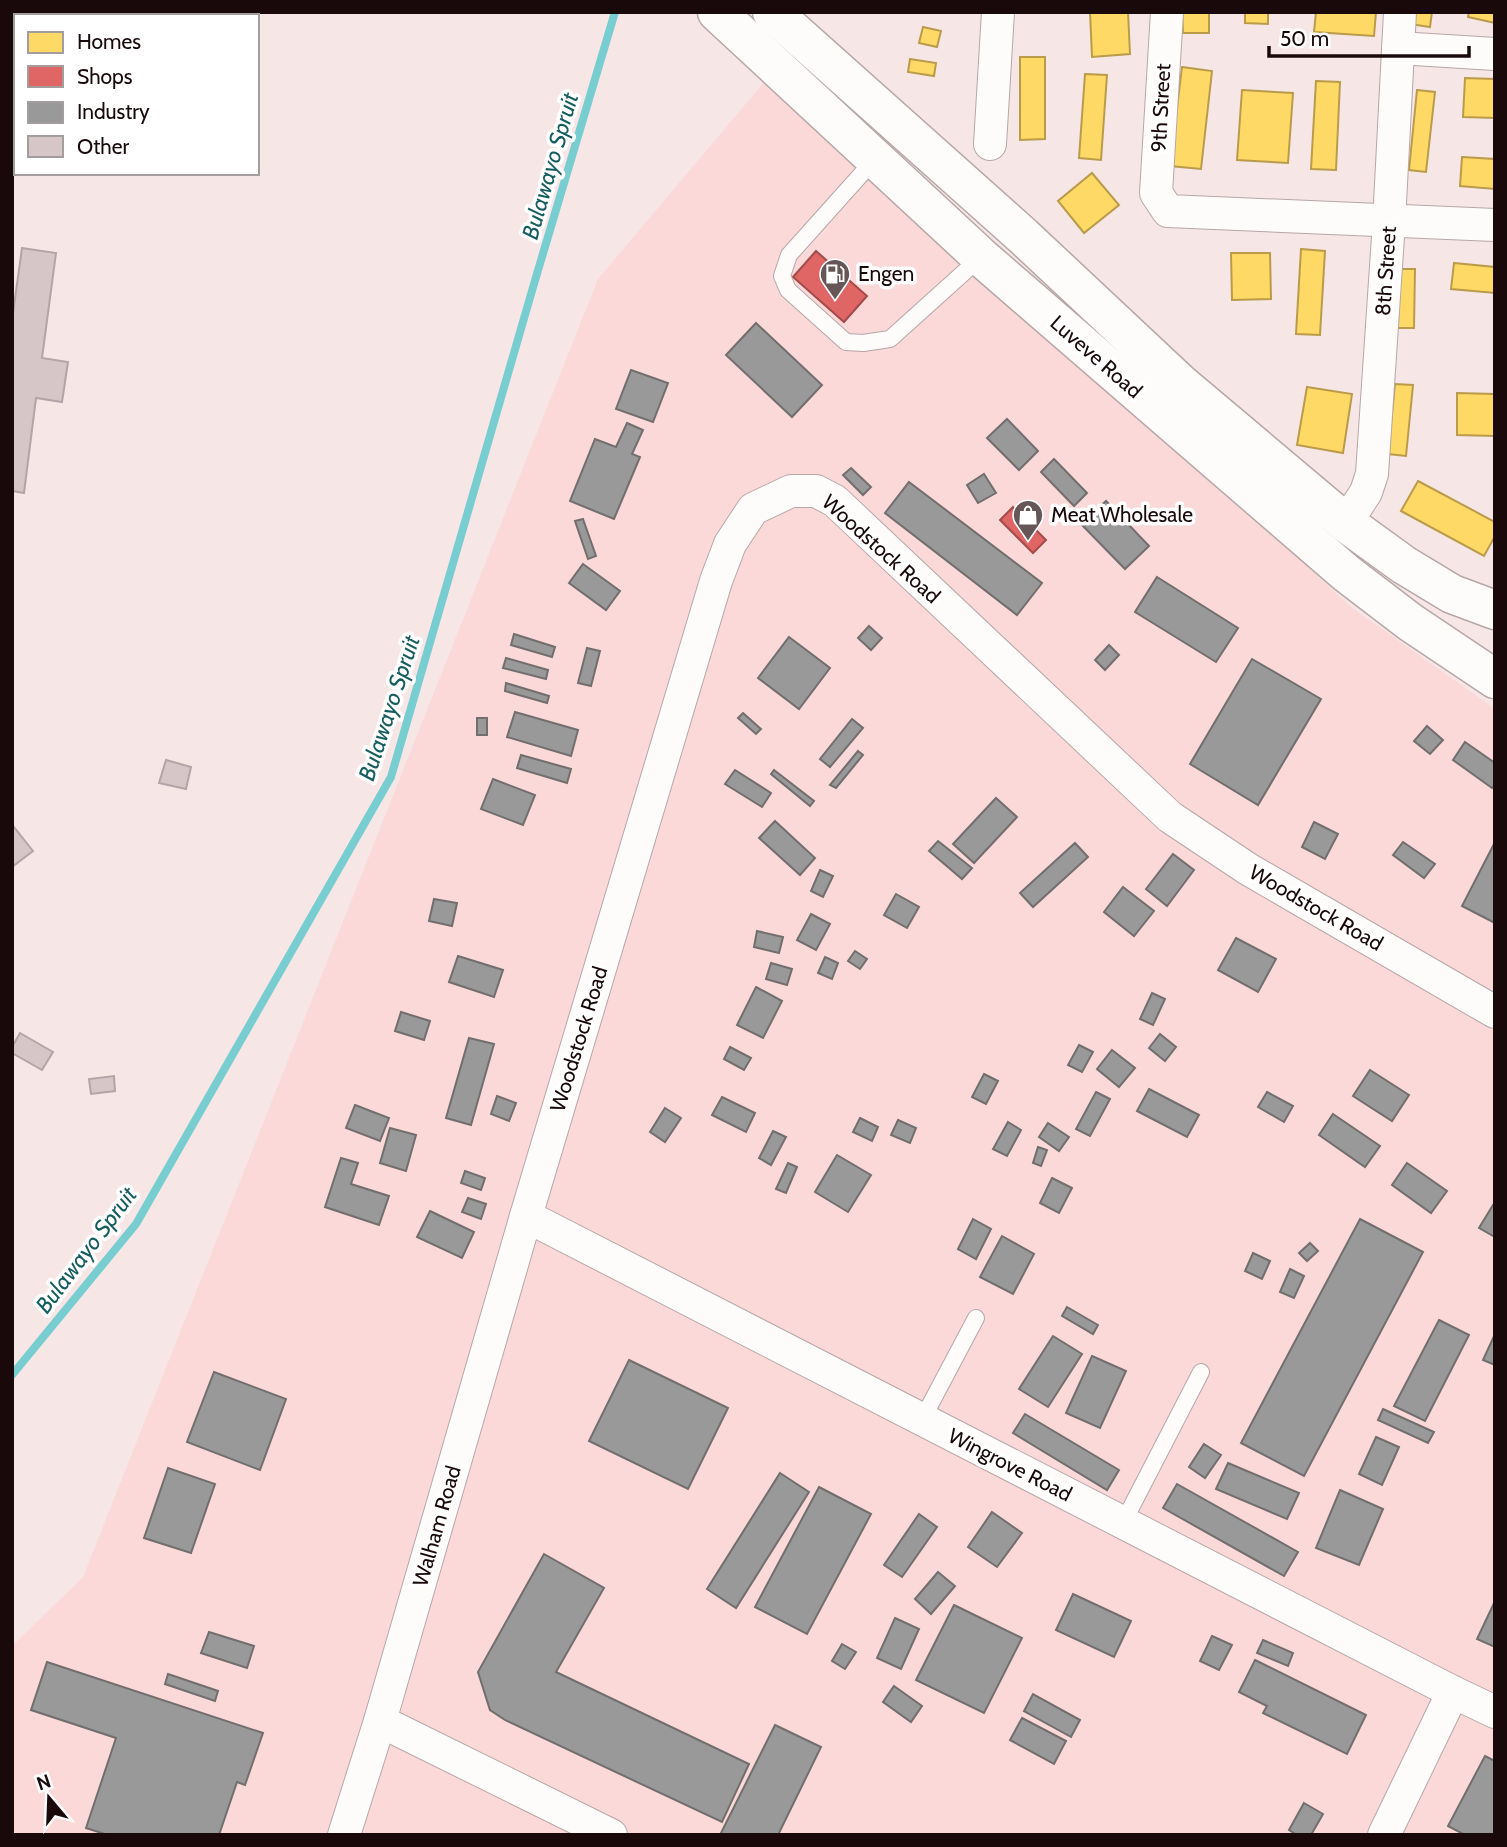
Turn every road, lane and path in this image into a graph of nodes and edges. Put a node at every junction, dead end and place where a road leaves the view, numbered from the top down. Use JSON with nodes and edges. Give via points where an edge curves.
{"nodes":[{"id":1,"x":717,"y":12,"type":"edge"},
{"id":2,"x":772,"y":12,"type":"edge"},
{"id":3,"x":998,"y":12,"type":"edge"},
{"id":4,"x":1167,"y":12,"type":"edge"},
{"id":5,"x":1400,"y":12,"type":"edge"},
{"id":6,"x":1398,"y":48,"type":"junction"},
{"id":7,"x":1495,"y":54,"type":"edge"},
{"id":8,"x":990,"y":144,"type":"dead end"},
{"id":9,"x":875,"y":159,"type":"junction"},
{"id":10,"x":1389,"y":222,"type":"junction"},
{"id":11,"x":1495,"y":225,"type":"edge"},
{"id":12,"x":981,"y":257,"type":"junction"},
{"id":13,"x":1346,"y":523,"type":"junction"},
{"id":14,"x":1495,"y":610,"type":"edge"},
{"id":15,"x":1495,"y":680,"type":"edge"},
{"id":16,"x":1495,"y":1012,"type":"edge"},
{"id":17,"x":526,"y":1216,"type":"junction"},
{"id":18,"x":976,"y":1318,"type":"dead end"},
{"id":19,"x":1201,"y":1372,"type":"dead end"},
{"id":20,"x":922,"y":1420,"type":"junction"},
{"id":21,"x":1123,"y":1523,"type":"junction"},
{"id":22,"x":1453,"y":1692,"type":"junction"},
{"id":23,"x":1495,"y":1712,"type":"edge"},
{"id":24,"x":380,"y":1721,"type":"junction"},
{"id":25,"x":344,"y":1835,"type":"edge"},
{"id":26,"x":611,"y":1835,"type":"edge"},
{"id":27,"x":1384,"y":1835,"type":"edge"}],
"edges":[{"from":1,"to":9,"type":"street","name":"Luveve Road"},
{"from":2,"to":13,"type":"street","name":"Luveve Road","via":[[1181,384]]},
{"from":3,"to":8,"type":"street"},
{"from":4,"to":10,"type":"street","name":"9th Street","via":[[1156,194],[1168,211]]},
{"from":5,"to":6,"type":"street","name":"8th Street"},
{"from":6,"to":7,"type":"street"},
{"from":6,"to":10,"type":"street","name":"8th Street"},
{"from":9,"to":12,"type":"street","name":"Luveve Road"},
{"from":9,"to":12,"type":"lane","via":[[789,255],[782,276],[789,290],[846,342],[890,339]]},
{"from":10,"to":11,"type":"street"},
{"from":10,"to":13,"type":"street","name":"8th Street","via":[[1372,474]]},
{"from":12,"to":15,"type":"street","name":"Luveve Road","via":[[1346,573]]},
{"from":13,"to":14,"type":"street","name":"Luveve Road","via":[[1452,594]]},
{"from":16,"to":17,"type":"street","name":"Woodstock Road","via":[[1248,869],[1170,817],[835,501],[816,491],[791,491],[753,509],[730,544],[716,581]]},
{"from":17,"to":20,"type":"street","name":"Wingrove Road"},
{"from":17,"to":24,"type":"street","name":"Walham Road"},
{"from":18,"to":20,"type":"lane"},
{"from":19,"to":21,"type":"lane"},
{"from":20,"to":21,"type":"street","name":"Wingrove Road"},
{"from":21,"to":22,"type":"street","name":"Wingrove Road"},
{"from":22,"to":23,"type":"street","name":"Wingrove Road"},
{"from":22,"to":27,"type":"street"},
{"from":24,"to":25,"type":"street","name":"Walham Road"},
{"from":24,"to":26,"type":"street"}]}
